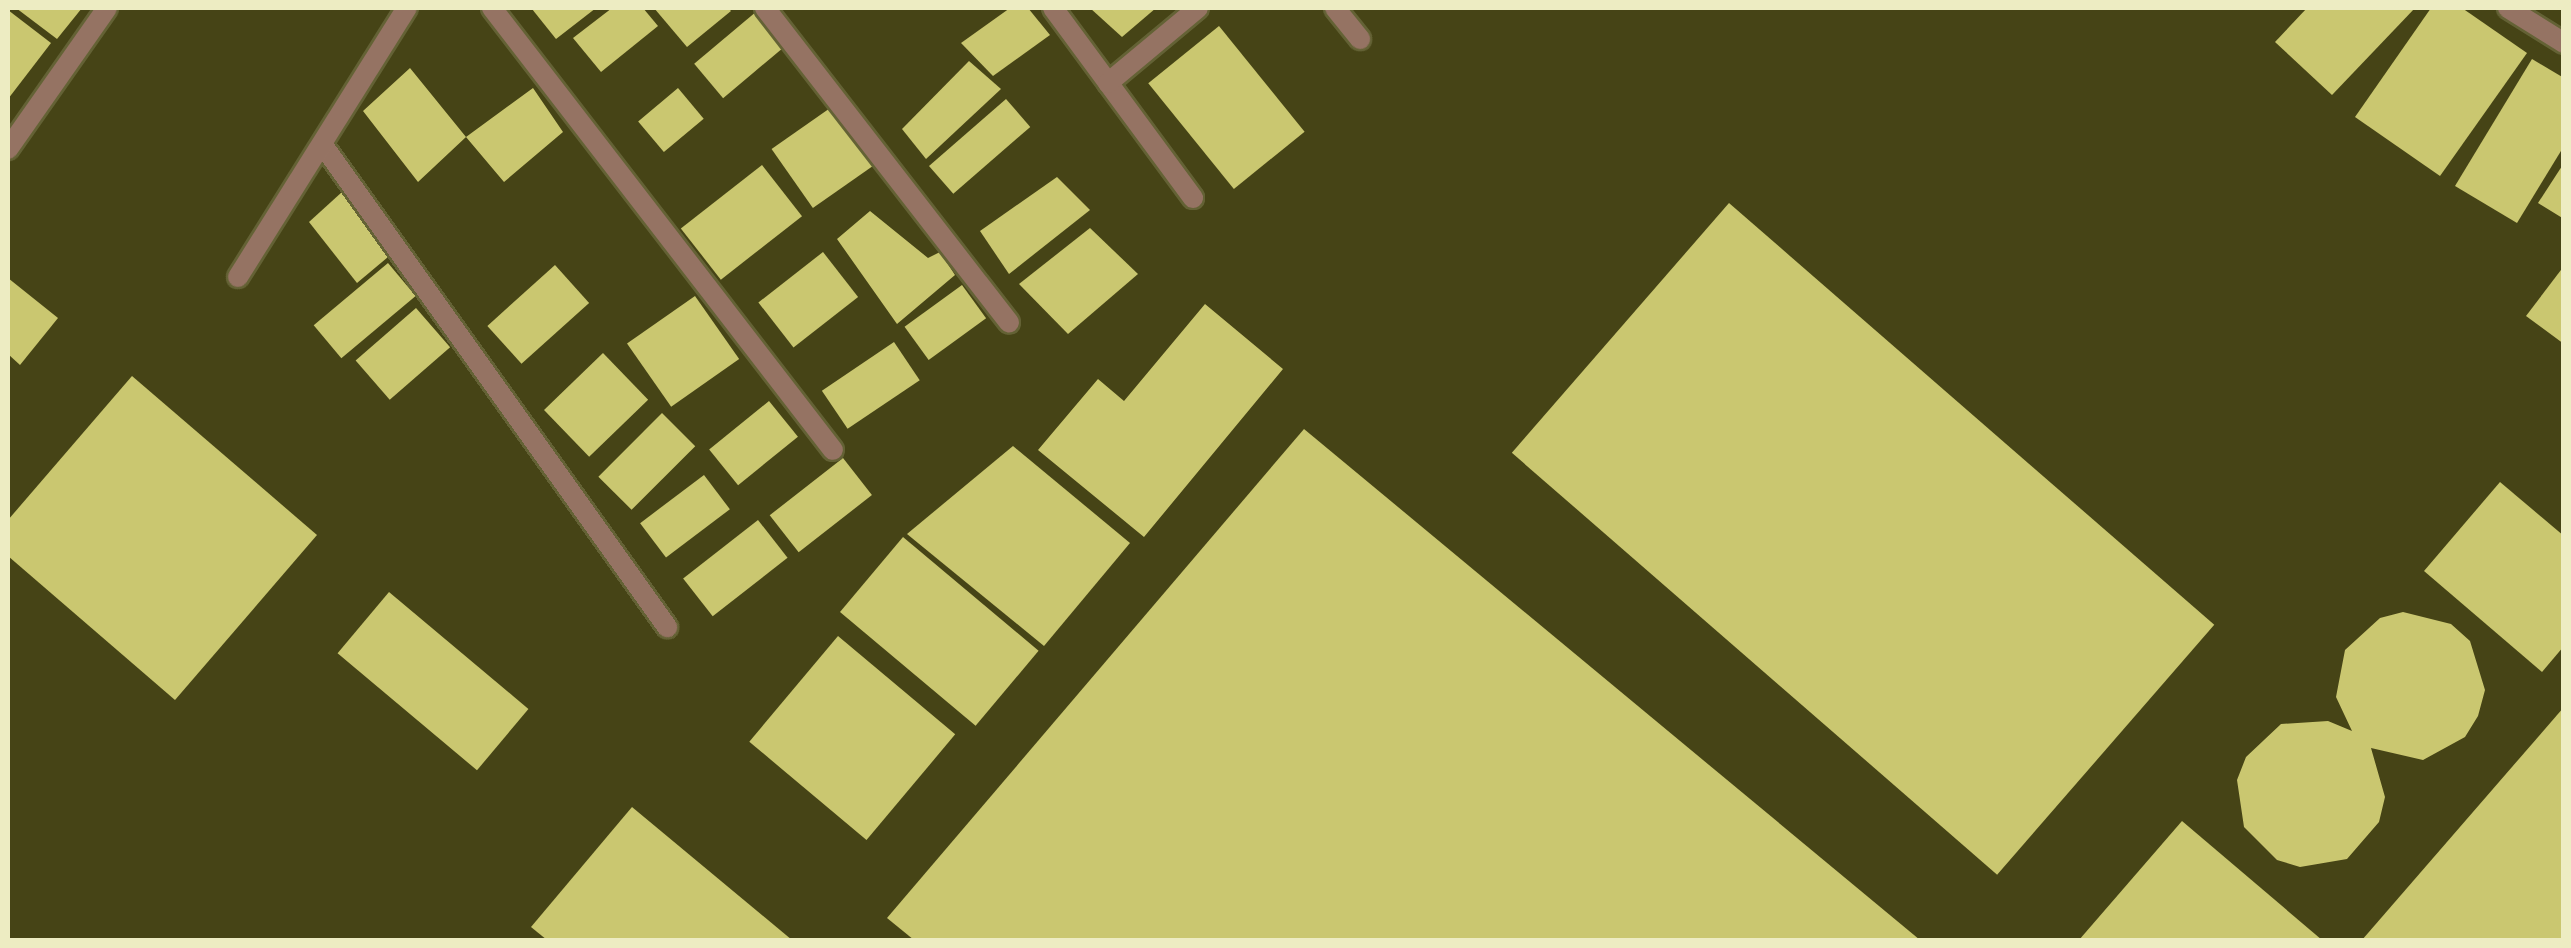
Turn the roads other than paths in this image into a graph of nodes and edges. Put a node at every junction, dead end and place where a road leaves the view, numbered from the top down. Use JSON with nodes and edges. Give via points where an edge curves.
{"nodes":[{"id":1,"x":108,"y":8,"type":"edge"},
{"id":2,"x":407,"y":8,"type":"edge"},
{"id":3,"x":492,"y":8,"type":"edge"},
{"id":4,"x":765,"y":8,"type":"edge"},
{"id":5,"x":1053,"y":8,"type":"edge"},
{"id":6,"x":1198,"y":8,"type":"edge"},
{"id":7,"x":1335,"y":8,"type":"edge"},
{"id":8,"x":2508,"y":8,"type":"edge"},
{"id":9,"x":1360,"y":39,"type":"dead end"},
{"id":10,"x":2564,"y":43,"type":"edge"},
{"id":11,"x":1108,"y":83,"type":"junction"},
{"id":12,"x":324,"y":148,"type":"junction"},
{"id":13,"x":8,"y":149,"type":"edge"},
{"id":14,"x":1192,"y":198,"type":"dead end"},
{"id":15,"x":238,"y":278,"type":"dead end"},
{"id":16,"x":1008,"y":324,"type":"dead end"},
{"id":17,"x":833,"y":450,"type":"dead end"},
{"id":18,"x":667,"y":626,"type":"dead end"}],
"edges":[{"from":1,"to":13,"type":"street"},
{"from":2,"to":12,"type":"street"},
{"from":3,"to":17,"type":"street"},
{"from":4,"to":16,"type":"street"},
{"from":5,"to":11,"type":"street"},
{"from":6,"to":11,"type":"street"},
{"from":7,"to":9,"type":"street"},
{"from":8,"to":10,"type":"street"},
{"from":11,"to":14,"type":"street"},
{"from":12,"to":15,"type":"street"},
{"from":12,"to":18,"type":"street"}]}
